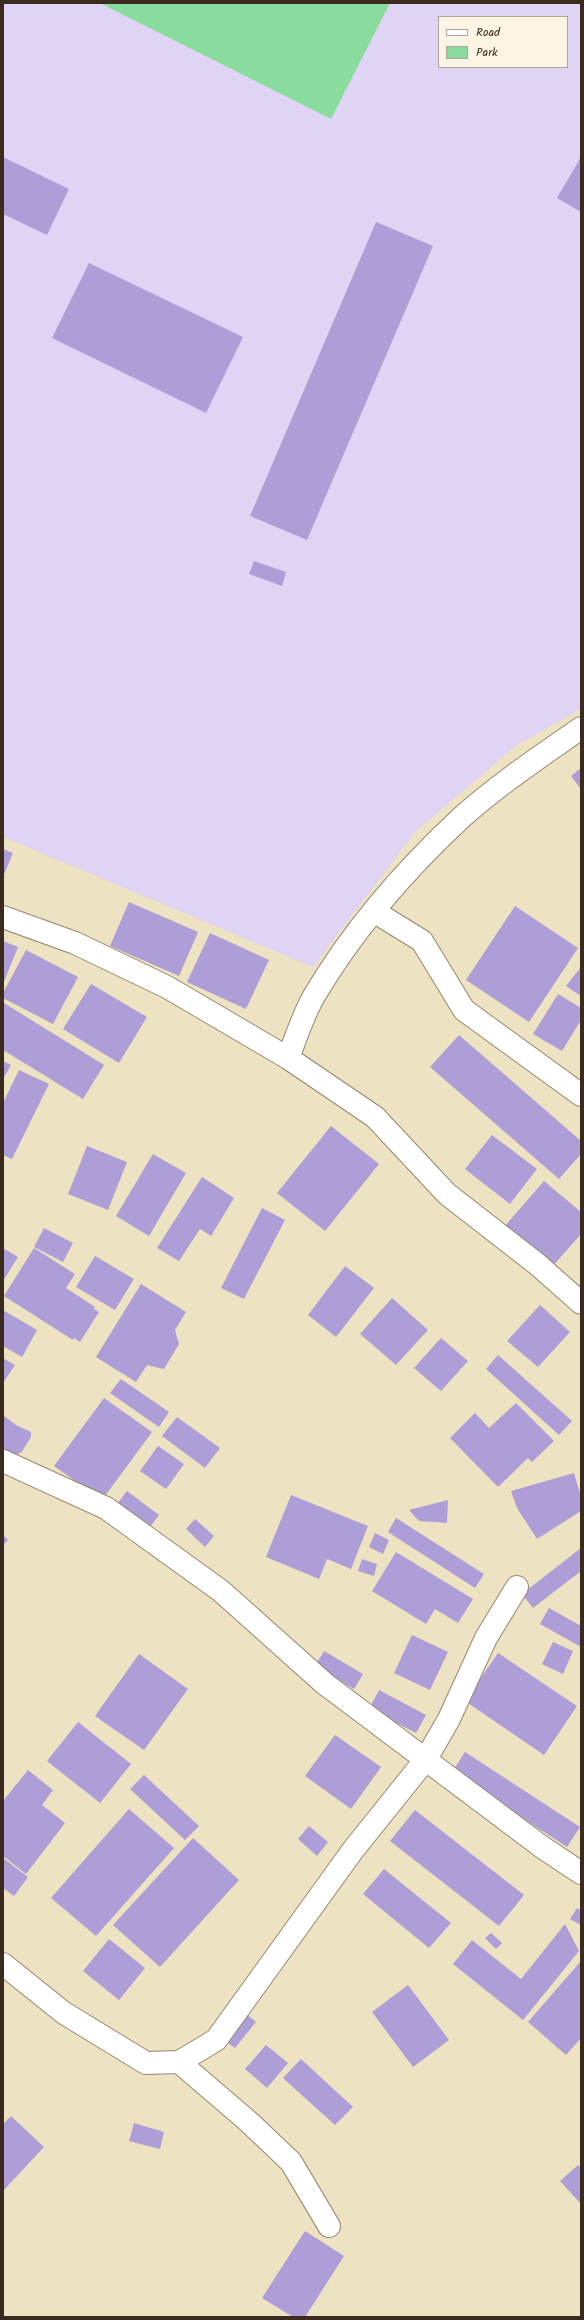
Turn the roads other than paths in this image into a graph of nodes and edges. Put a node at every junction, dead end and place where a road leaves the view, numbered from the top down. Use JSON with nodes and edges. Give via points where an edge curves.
{"nodes":[{"id":1,"x":581,"y":728,"type":"edge"},
{"id":2,"x":375,"y":912,"type":"junction"},
{"id":3,"x":3,"y":917,"type":"edge"},
{"id":4,"x":288,"y":1058,"type":"junction"},
{"id":5,"x":581,"y":1095,"type":"edge"},
{"id":6,"x":581,"y":1303,"type":"edge"},
{"id":7,"x":3,"y":1461,"type":"edge"},
{"id":8,"x":517,"y":1587,"type":"dead end"},
{"id":9,"x":426,"y":1759,"type":"junction"},
{"id":10,"x":581,"y":1873,"type":"edge"},
{"id":11,"x":3,"y":1964,"type":"edge"},
{"id":12,"x":179,"y":2062,"type":"junction"},
{"id":13,"x":329,"y":2226,"type":"dead end"}],
"edges":[{"from":1,"to":2,"type":"street","via":[[516,774],[463,817],[413,866]]},
{"from":2,"to":4,"type":"street","via":[[313,997]]},
{"from":2,"to":5,"type":"street","via":[[422,941],[464,1010]]},
{"from":3,"to":4,"type":"street","via":[[75,943],[167,987]]},
{"from":4,"to":6,"type":"street","via":[[375,1118],[447,1194],[537,1264]]},
{"from":7,"to":9,"type":"street","via":[[106,1508],[221,1591],[325,1684]]},
{"from":8,"to":9,"type":"street","via":[[486,1638],[449,1720]]},
{"from":9,"to":10,"type":"street","via":[[542,1847]]},
{"from":9,"to":12,"type":"street","via":[[352,1850],[216,2040]]},
{"from":11,"to":12,"type":"street","via":[[64,2013],[146,2063]]},
{"from":12,"to":13,"type":"street","via":[[291,2162]]}]}
